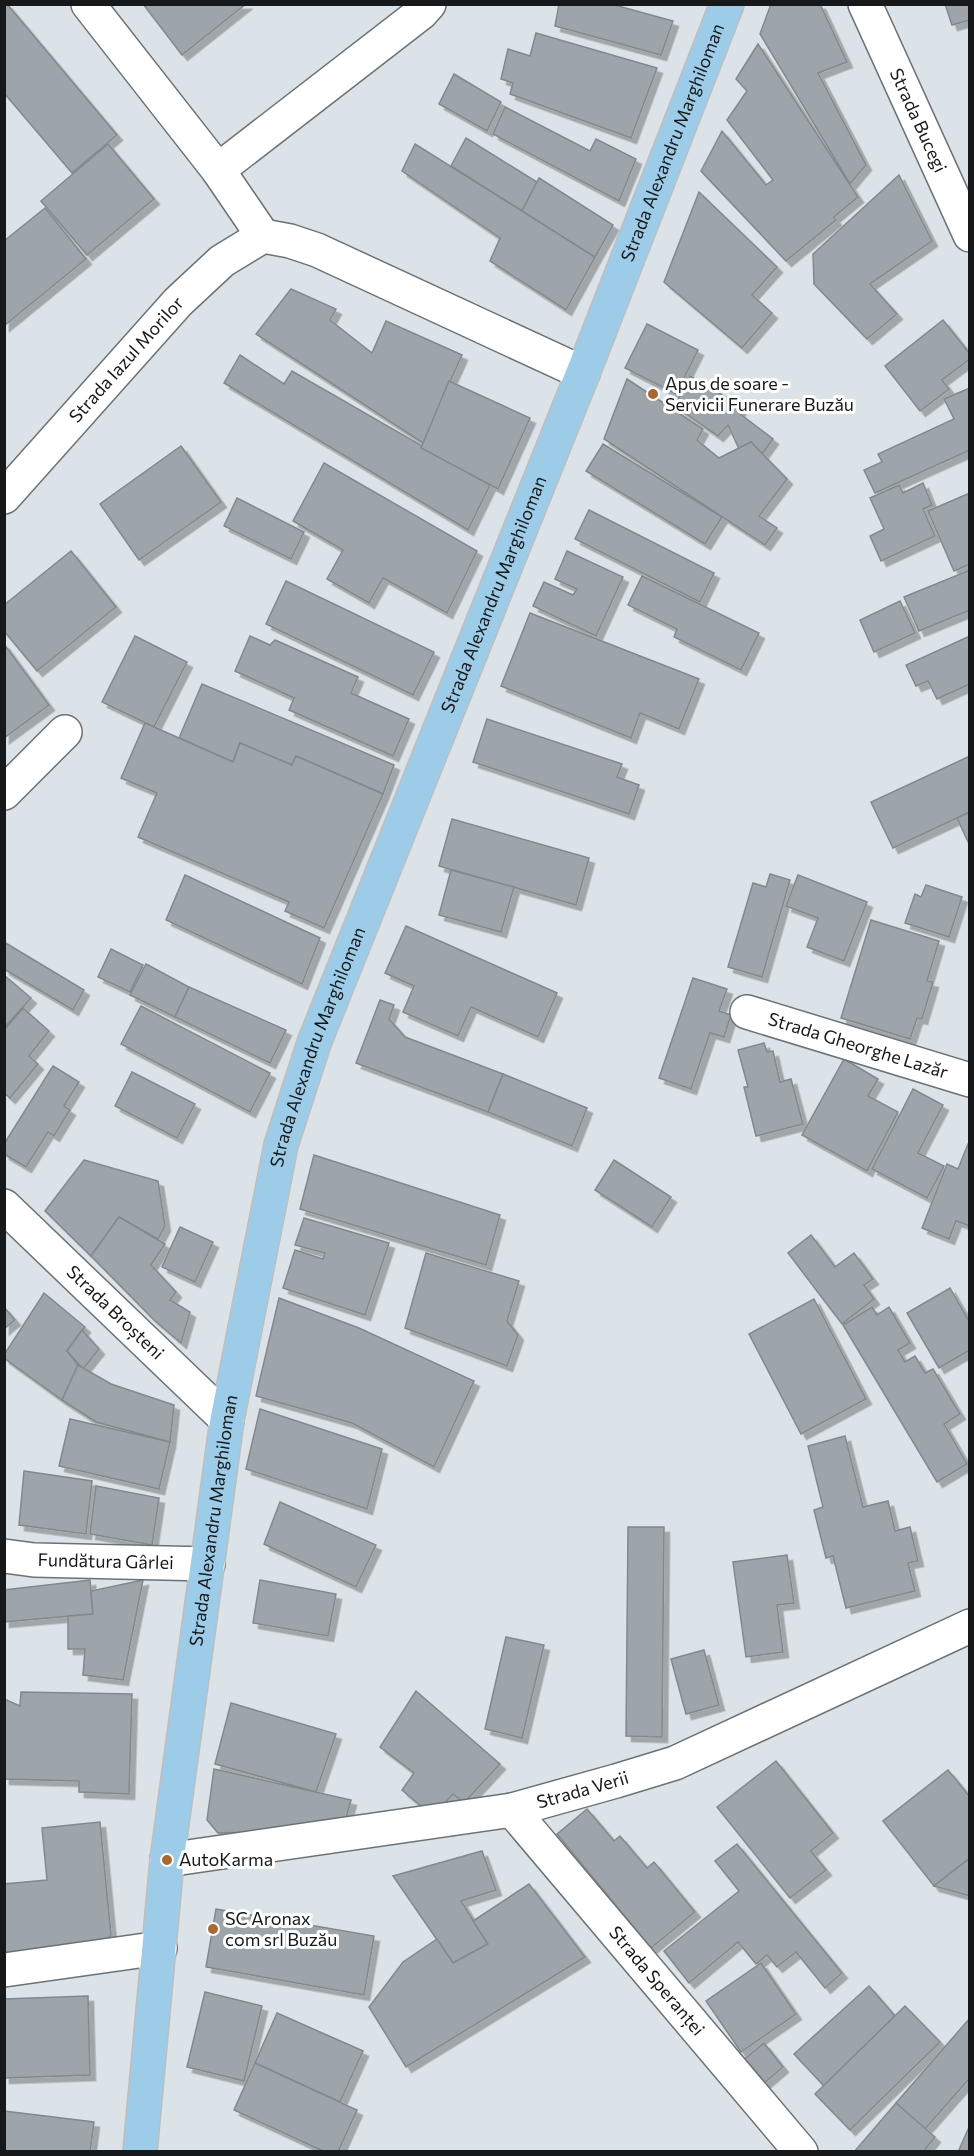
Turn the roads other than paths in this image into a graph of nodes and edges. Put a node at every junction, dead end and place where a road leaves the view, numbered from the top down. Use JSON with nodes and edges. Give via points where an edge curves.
{"nodes":[{"id":1,"x":88,"y":4,"type":"edge"},
{"id":2,"x":429,"y":4,"type":"edge"},
{"id":3,"x":727,"y":4,"type":"edge"},
{"id":4,"x":865,"y":4,"type":"edge"},
{"id":5,"x":218,"y":170,"type":"junction"},
{"id":6,"x":969,"y":235,"type":"edge"},
{"id":7,"x":263,"y":236,"type":"junction"},
{"id":8,"x":583,"y":373,"type":"junction"},
{"id":9,"x":4,"y":497,"type":"edge"},
{"id":10,"x":65,"y":732,"type":"dead end"},
{"id":11,"x":4,"y":793,"type":"edge"},
{"id":12,"x":747,"y":1012,"type":"dead end"},
{"id":13,"x":969,"y":1080,"type":"edge"},
{"id":14,"x":4,"y":1206,"type":"edge"},
{"id":15,"x":227,"y":1420,"type":"junction"},
{"id":16,"x":4,"y":1556,"type":"edge"},
{"id":17,"x":208,"y":1564,"type":"junction"},
{"id":18,"x":969,"y":1626,"type":"edge"},
{"id":19,"x":512,"y":1810,"type":"junction"},
{"id":20,"x":167,"y":1860,"type":"junction"},
{"id":21,"x":160,"y":1948,"type":"junction"},
{"id":22,"x":4,"y":1970,"type":"edge"},
{"id":23,"x":140,"y":2151,"type":"edge"},
{"id":24,"x":801,"y":2151,"type":"edge"}],
"edges":[{"from":1,"to":5,"type":"street"},
{"from":2,"to":5,"type":"street"},
{"from":3,"to":8,"type":"main road","name":"Strada Alexandru Marghiloman"},
{"from":4,"to":6,"type":"street","name":"Strada Bucegi"},
{"from":5,"to":7,"type":"street"},
{"from":7,"to":8,"type":"street","via":[[317,250]]},
{"from":7,"to":9,"type":"street","name":"Strada Iazul Morilor","via":[[222,261],[178,302]]},
{"from":8,"to":15,"type":"main road","name":"Strada Alexandru Marghiloman","via":[[314,1043],[281,1145]]},
{"from":10,"to":11,"type":"street"},
{"from":12,"to":13,"type":"street","name":"Strada Gheorghe Lazăr"},
{"from":14,"to":15,"type":"street","name":"Strada Broșteni"},
{"from":15,"to":17,"type":"main road","name":"Strada Alexandru Marghiloman"},
{"from":16,"to":17,"type":"street","name":"Fundătura Gârlei"},
{"from":17,"to":20,"type":"main road","name":"Strada Alexandru Marghiloman"},
{"from":18,"to":19,"type":"street","name":"Strada Verii","via":[[675,1762]]},
{"from":19,"to":20,"type":"street","name":"Strada Verii"},
{"from":19,"to":24,"type":"street","name":"Strada Speranței"},
{"from":20,"to":21,"type":"main road","name":"Strada Alexandru Marghiloman"},
{"from":21,"to":22,"type":"street"},
{"from":21,"to":23,"type":"main road","name":"Strada Alexandru Marghiloman"}]}
